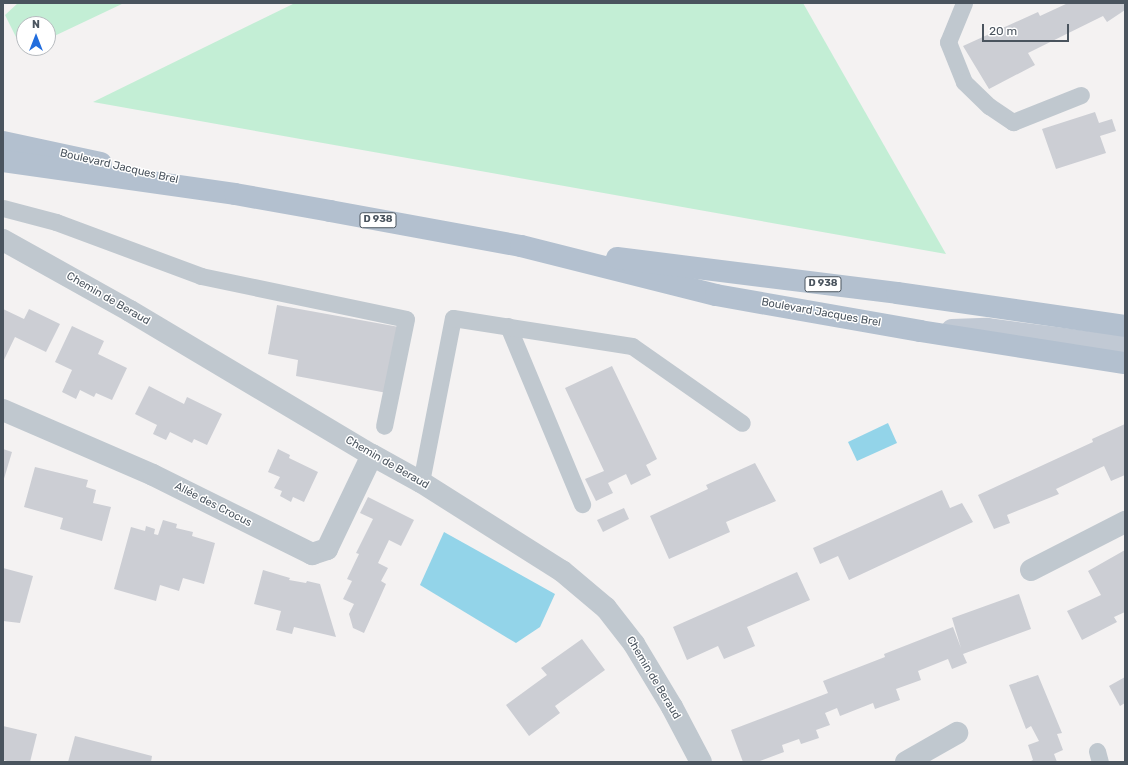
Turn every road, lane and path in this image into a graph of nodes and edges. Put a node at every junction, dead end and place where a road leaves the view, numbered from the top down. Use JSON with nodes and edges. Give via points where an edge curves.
{"nodes":[{"id":1,"x":964,"y":3,"type":"edge"},
{"id":2,"x":1081,"y":95,"type":"dead end"},
{"id":3,"x":3,"y":142,"type":"edge"},
{"id":4,"x":3,"y":161,"type":"edge"},
{"id":5,"x":235,"y":194,"type":"junction"},
{"id":6,"x":3,"y":208,"type":"edge"},
{"id":7,"x":3,"y":240,"type":"edge"},
{"id":8,"x":521,"y":246,"type":"junction"},
{"id":9,"x":508,"y":326,"type":"junction"},
{"id":10,"x":1125,"y":326,"type":"edge"},
{"id":11,"x":920,"y":331,"type":"junction"},
{"id":12,"x":1125,"y":346,"type":"edge"},
{"id":13,"x":1125,"y":363,"type":"edge"},
{"id":14,"x":3,"y":410,"type":"edge"},
{"id":15,"x":742,"y":423,"type":"dead end"},
{"id":16,"x":384,"y":426,"type":"dead end"},
{"id":17,"x":372,"y":455,"type":"junction"},
{"id":18,"x":421,"y":482,"type":"junction"},
{"id":19,"x":582,"y":504,"type":"dead end"},
{"id":20,"x":1125,"y":522,"type":"edge"},
{"id":21,"x":1031,"y":570,"type":"dead end"},
{"id":22,"x":957,"y":734,"type":"dead end"},
{"id":23,"x":701,"y":762,"type":"edge"},
{"id":24,"x":906,"y":762,"type":"edge"}],
"edges":[{"from":1,"to":2,"type":"lane","via":[[948,42],[964,82],[989,106],[1013,122]]},
{"from":3,"to":5,"type":"main road","name":"Boulevard Jacques Brel","number":"D 938"},
{"from":4,"to":5,"type":"main road","name":"Boulevard Jacques Brel","number":"D 938"},
{"from":5,"to":8,"type":"main road","name":"Boulevard Jacques Brel","number":"D 938"},
{"from":6,"to":16,"type":"lane","via":[[56,222],[201,276],[406,319]]},
{"from":7,"to":17,"type":"street","name":"Chemin de Beraud","via":[[130,311]]},
{"from":8,"to":10,"type":"main road","name":"Boulevard Jacques Brel","number":"D 938","via":[[897,293]]},
{"from":8,"to":11,"type":"main road","name":"Boulevard Jacques Brel","number":"D 938","via":[[716,295]]},
{"from":9,"to":15,"type":"lane","via":[[632,346]]},
{"from":9,"to":18,"type":"lane","via":[[453,318]]},
{"from":9,"to":19,"type":"lane"},
{"from":11,"to":12,"type":"street","via":[[987,329]]},
{"from":11,"to":13,"type":"main road","name":"Boulevard Jacques Brel","number":"D 938"},
{"from":14,"to":17,"type":"street","name":"Allée des Crocus","via":[[153,475],[312,554],[327,549]]},
{"from":17,"to":18,"type":"street","name":"Chemin de Beraud"},
{"from":18,"to":23,"type":"street","name":"Chemin de Beraud","via":[[562,571],[606,608],[634,644]]},
{"from":20,"to":21,"type":"street"},
{"from":22,"to":24,"type":"street"}]}
